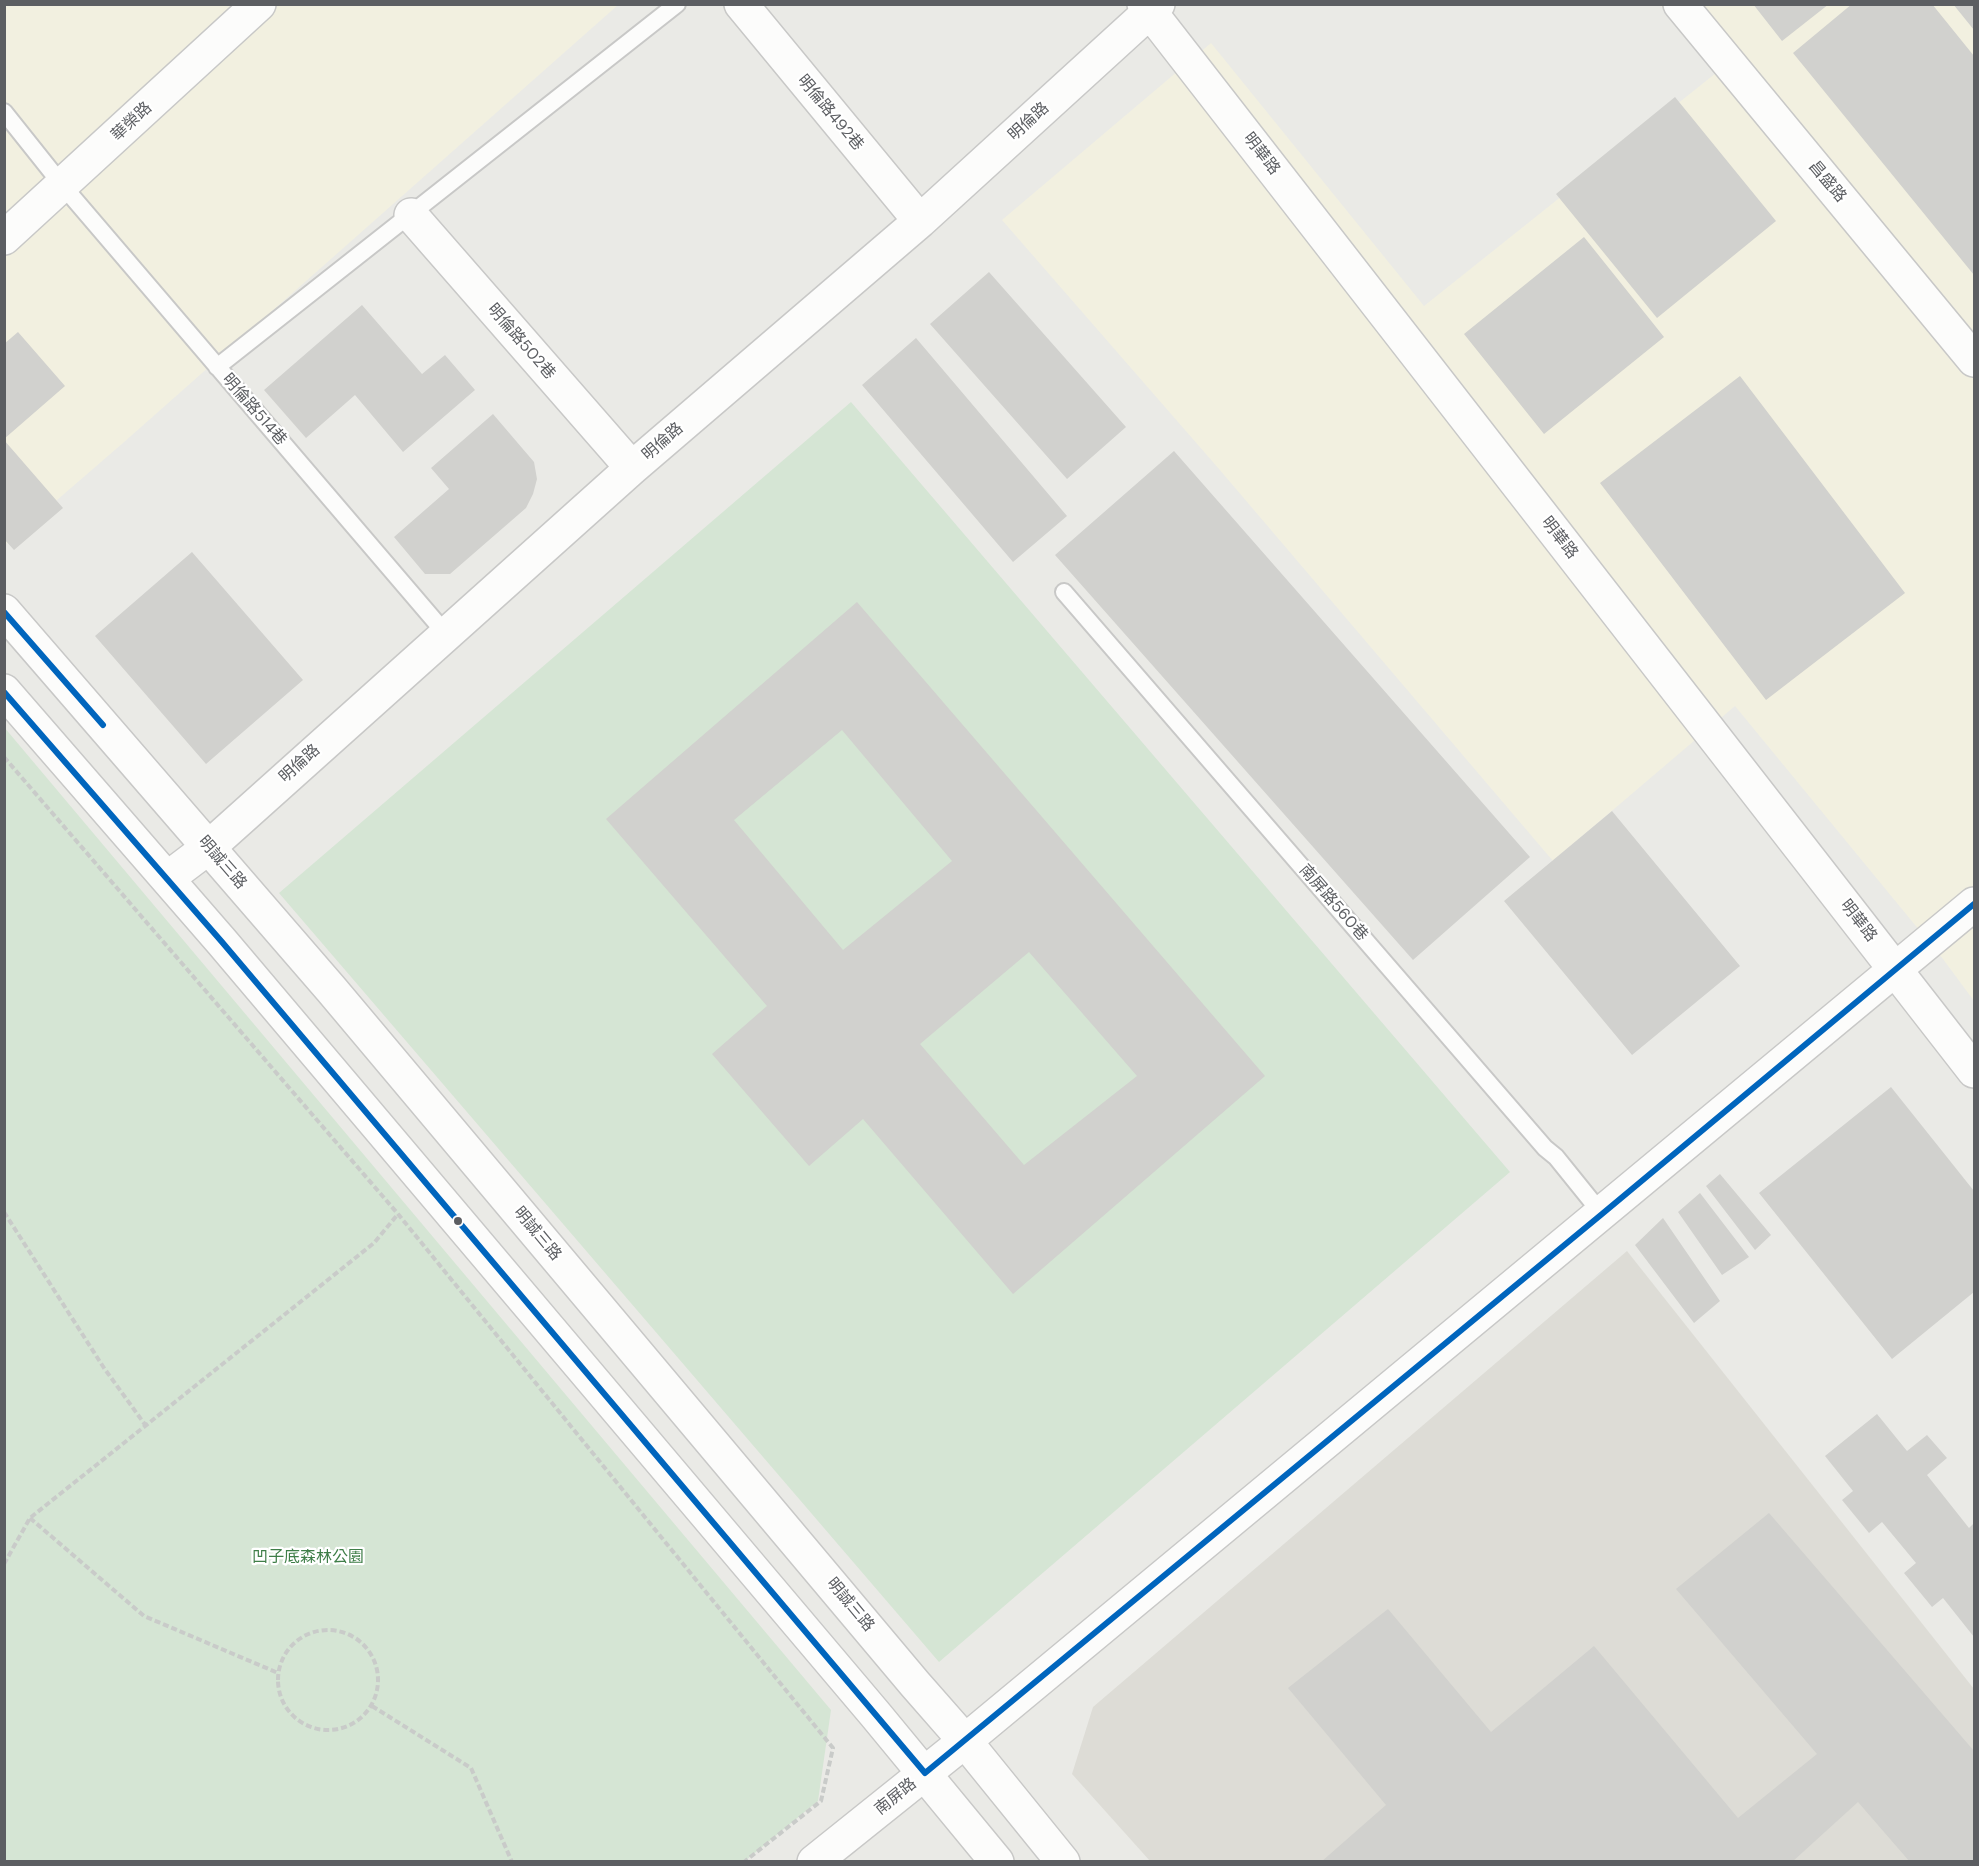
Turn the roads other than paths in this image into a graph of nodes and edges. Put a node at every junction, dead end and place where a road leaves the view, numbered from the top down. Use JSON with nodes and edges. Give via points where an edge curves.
{"nodes":[{"id":1,"x":677,"y":4,"type":"edge"},
{"id":2,"x":741,"y":4,"type":"edge"},
{"id":3,"x":1680,"y":4,"type":"edge"},
{"id":4,"x":252,"y":7,"type":"edge"},
{"id":5,"x":1150,"y":7,"type":"edge"},
{"id":6,"x":4,"y":112,"type":"edge"},
{"id":7,"x":63,"y":186,"type":"junction"},
{"id":8,"x":411,"y":215,"type":"junction"},
{"id":9,"x":920,"y":221,"type":"junction"},
{"id":10,"x":4,"y":238,"type":"edge"},
{"id":11,"x":1974,"y":360,"type":"edge"},
{"id":12,"x":217,"y":367,"type":"junction"},
{"id":13,"x":632,"y":468,"type":"junction"},
{"id":14,"x":1064,"y":592,"type":"dead end"},
{"id":15,"x":4,"y":611,"type":"edge"},
{"id":16,"x":446,"y":634,"type":"junction"},
{"id":17,"x":4,"y":691,"type":"edge"},
{"id":18,"x":208,"y":847,"type":"junction"},
{"id":19,"x":168,"y":878,"type":"junction"},
{"id":20,"x":1974,"y":904,"type":"edge"},
{"id":21,"x":1896,"y":970,"type":"junction"},
{"id":22,"x":1974,"y":1071,"type":"edge"},
{"id":23,"x":1602,"y":1214,"type":"junction"},
{"id":24,"x":817,"y":1565,"type":"junction"},
{"id":25,"x":777,"y":1598,"type":"junction"},
{"id":26,"x":965,"y":1741,"type":"junction"},
{"id":27,"x":925,"y":1773,"type":"junction"},
{"id":28,"x":814,"y":1862,"type":"edge"},
{"id":29,"x":997,"y":1862,"type":"edge"},
{"id":30,"x":1062,"y":1862,"type":"edge"}],
"edges":[{"from":1,"to":8,"type":"lane"},
{"from":2,"to":9,"type":"street","name":"明倫路492巷"},
{"from":3,"to":11,"type":"street","name":"昌盛路"},
{"from":4,"to":7,"type":"street","name":"華榮路"},
{"from":5,"to":9,"type":"street","name":"明倫路"},
{"from":5,"to":21,"type":"street","name":"明華路"},
{"from":6,"to":7,"type":"lane","name":"明倫路514巷"},
{"from":7,"to":10,"type":"street","name":"華榮路"},
{"from":7,"to":12,"type":"lane","name":"明倫路514巷"},
{"from":8,"to":12,"type":"lane"},
{"from":8,"to":13,"type":"street","name":"明倫路502巷"},
{"from":9,"to":13,"type":"street","name":"明倫路"},
{"from":12,"to":16,"type":"lane","name":"明倫路514巷"},
{"from":13,"to":16,"type":"street","name":"明倫路"},
{"from":14,"to":23,"type":"lane","name":"南屏路560巷"},
{"from":15,"to":18,"type":"street","name":"明誠三路"},
{"from":16,"to":18,"type":"street","name":"明倫路"},
{"from":17,"to":19,"type":"street"},
{"from":18,"to":19,"type":"street","name":"明倫路"},
{"from":18,"to":24,"type":"street","name":"明誠三路"},
{"from":19,"to":25,"type":"street"},
{"from":20,"to":21,"type":"street","name":"南屏路"},
{"from":21,"to":22,"type":"street","name":"明華路"},
{"from":21,"to":23,"type":"street","name":"南屏路"},
{"from":23,"to":26,"type":"street","name":"南屏路"},
{"from":24,"to":25,"type":"street"},
{"from":24,"to":26,"type":"street","name":"明誠三路"},
{"from":25,"to":27,"type":"street"},
{"from":26,"to":27,"type":"street","name":"南屏路"},
{"from":26,"to":30,"type":"street","name":"明誠三路"},
{"from":27,"to":28,"type":"street","name":"南屏路"},
{"from":27,"to":29,"type":"street"}]}
